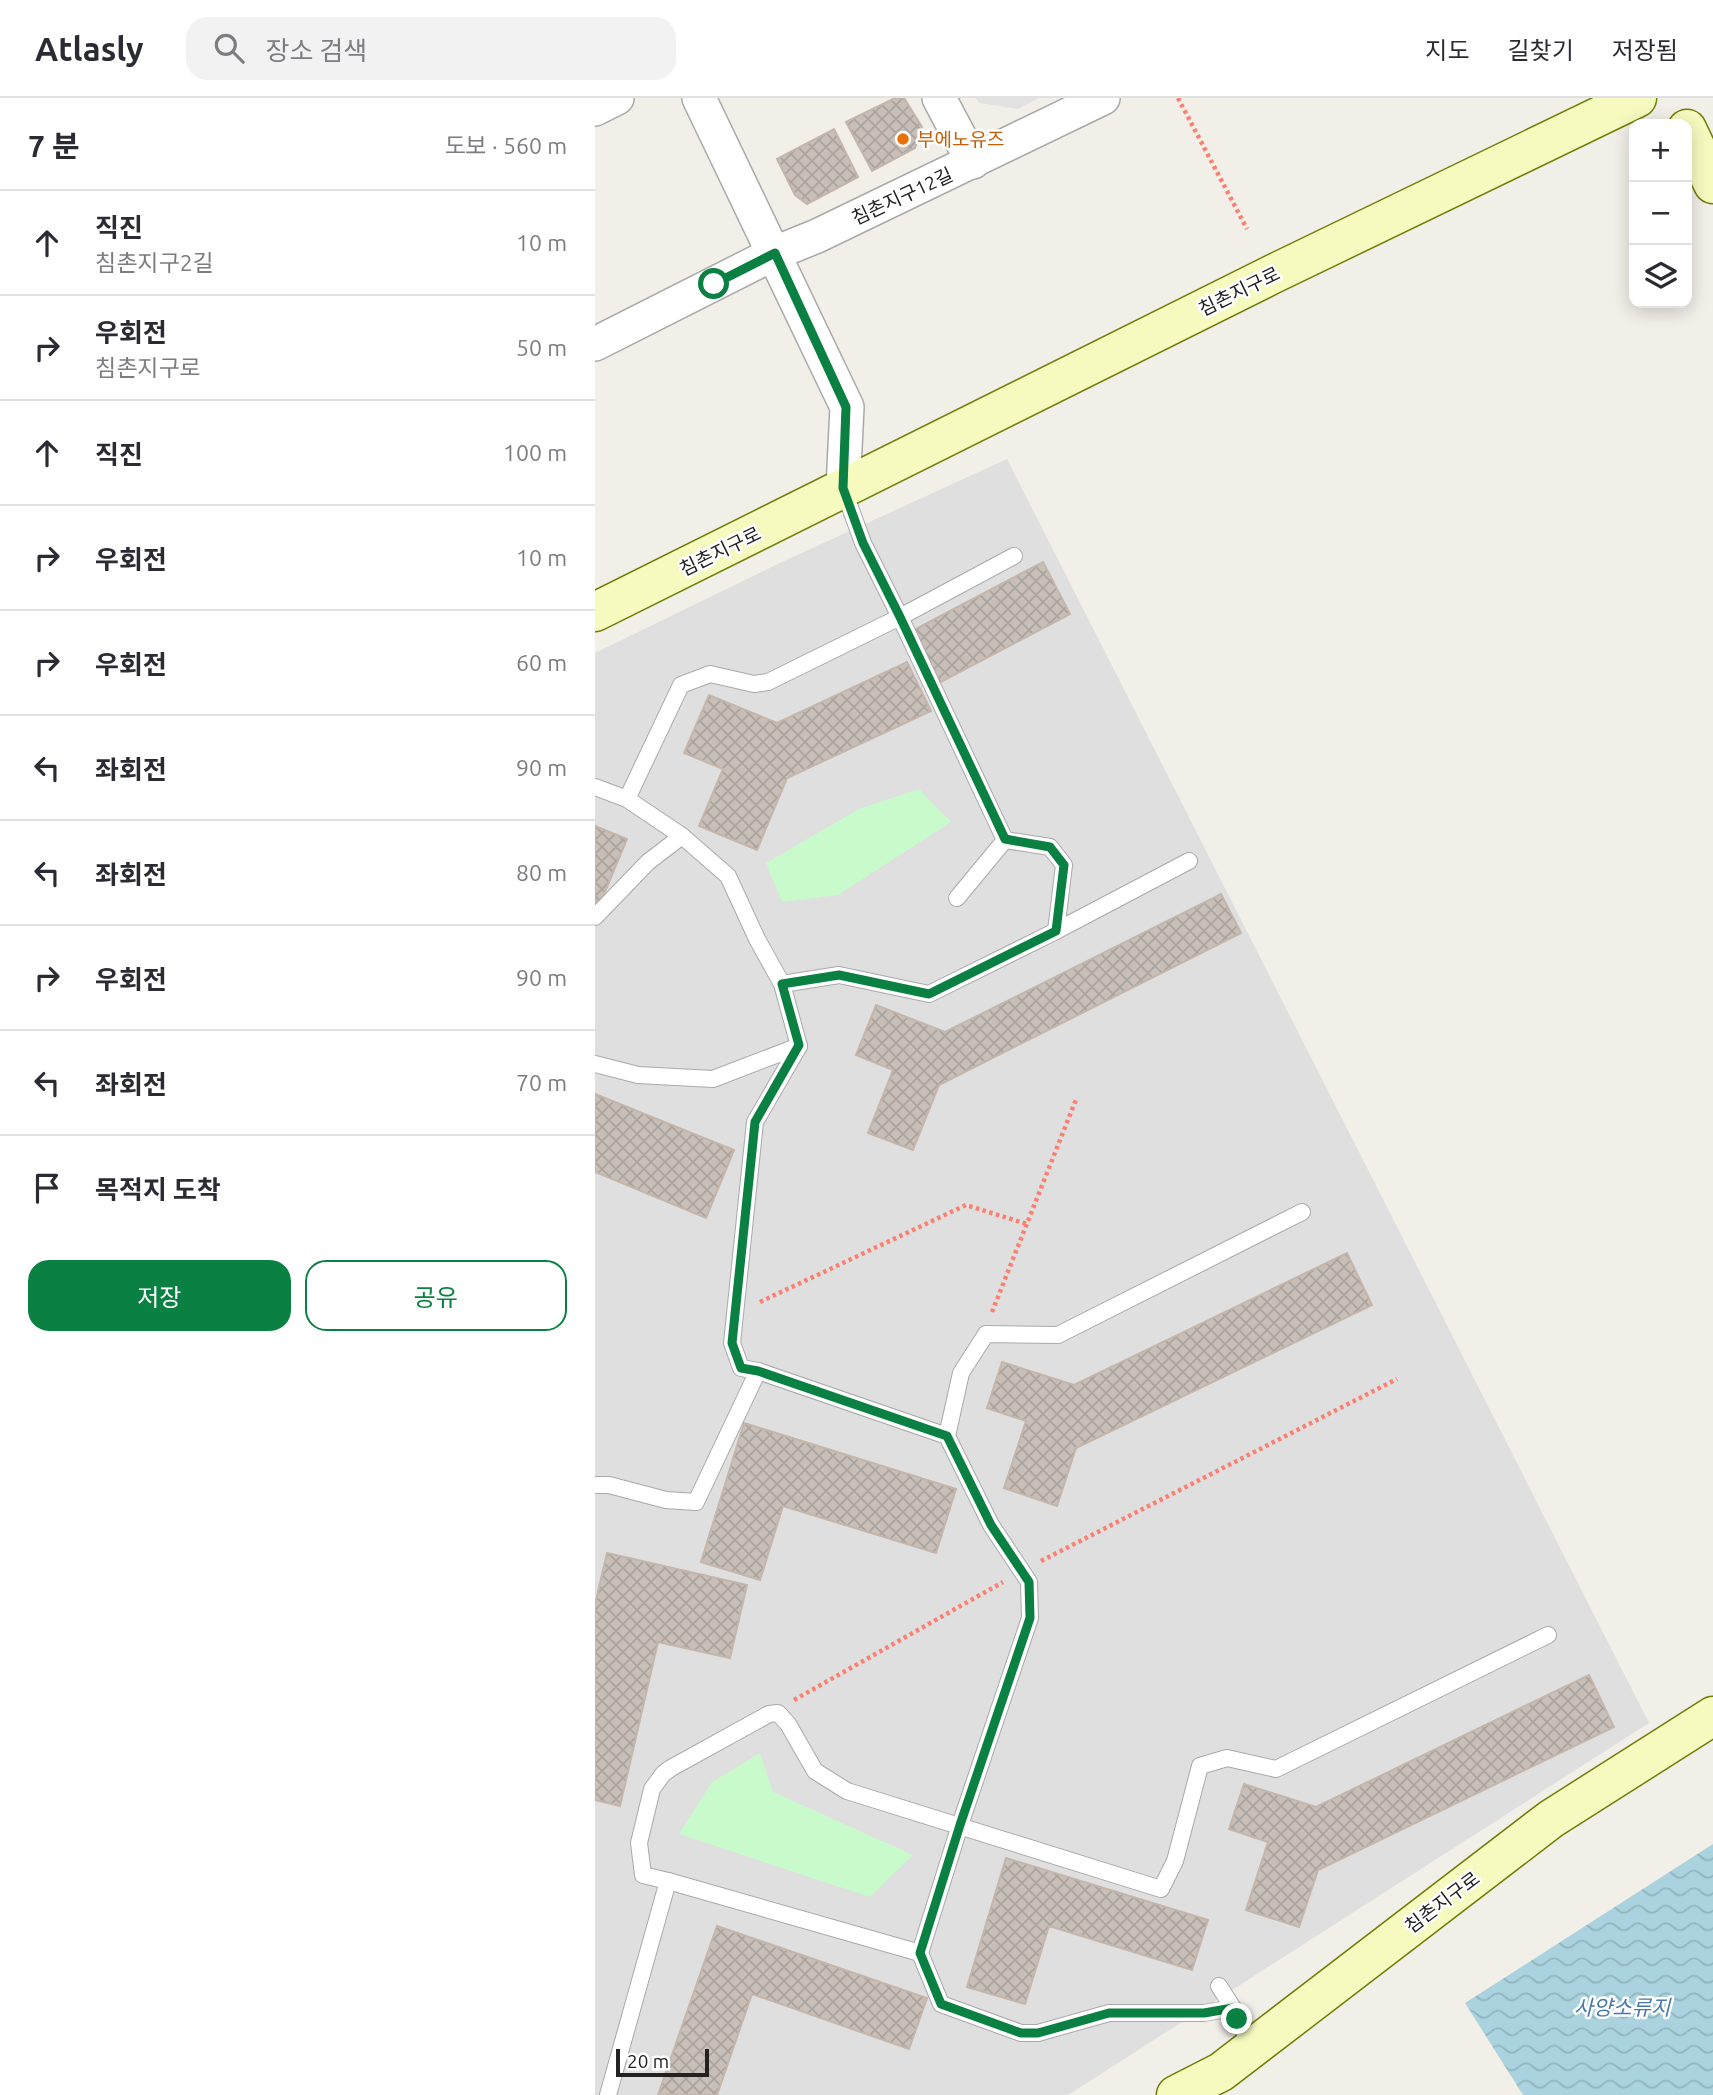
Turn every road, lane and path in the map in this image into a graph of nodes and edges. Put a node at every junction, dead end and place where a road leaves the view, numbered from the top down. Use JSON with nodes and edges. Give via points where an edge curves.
{"nodes":[{"id":1,"x":617,"y":98,"type":"edge"},
{"id":2,"x":699,"y":98,"type":"edge"},
{"id":3,"x":939,"y":98,"type":"edge"},
{"id":4,"x":1103,"y":98,"type":"edge"},
{"id":5,"x":1178,"y":98,"type":"edge"},
{"id":6,"x":1637,"y":98,"type":"edge"},
{"id":7,"x":1673,"y":98,"type":"edge"},
{"id":8,"x":595,"y":109,"type":"edge"},
{"id":9,"x":1682,"y":119,"type":"edge"},
{"id":10,"x":1692,"y":140,"type":"edge"},
{"id":11,"x":973,"y":162,"type":"junction"},
{"id":12,"x":1713,"y":184,"type":"edge"},
{"id":13,"x":1247,"y":229,"type":"dead end"},
{"id":14,"x":775,"y":253,"type":"junction"},
{"id":15,"x":595,"y":344,"type":"edge"},
{"id":16,"x":843,"y":488,"type":"junction"},
{"id":17,"x":1014,"y":556,"type":"dead end"},
{"id":18,"x":595,"y":612,"type":"edge"},
{"id":19,"x":900,"y":617,"type":"junction"},
{"id":20,"x":595,"y":787,"type":"edge"},
{"id":21,"x":627,"y":799,"type":"junction"},
{"id":22,"x":682,"y":836,"type":"junction"},
{"id":23,"x":1005,"y":839,"type":"junction"},
{"id":24,"x":1189,"y":861,"type":"dead end"},
{"id":25,"x":957,"y":898,"type":"dead end"},
{"id":26,"x":595,"y":918,"type":"edge"},
{"id":27,"x":1056,"y":931,"type":"junction"},
{"id":28,"x":782,"y":984,"type":"junction"},
{"id":29,"x":799,"y":1045,"type":"junction"},
{"id":30,"x":595,"y":1064,"type":"edge"},
{"id":31,"x":1077,"y":1097,"type":"dead end"},
{"id":32,"x":1302,"y":1212,"type":"dead end"},
{"id":33,"x":1027,"y":1224,"type":"junction"},
{"id":34,"x":733,"y":1314,"type":"junction"},
{"id":35,"x":980,"y":1342,"type":"junction"},
{"id":36,"x":758,"y":1371,"type":"junction"},
{"id":37,"x":1397,"y":1379,"type":"dead end"},
{"id":38,"x":947,"y":1436,"type":"junction"},
{"id":39,"x":595,"y":1485,"type":"edge"},
{"id":40,"x":1022,"y":1571,"type":"junction"},
{"id":41,"x":1548,"y":1635,"type":"dead end"},
{"id":42,"x":769,"y":1714,"type":"junction"},
{"id":43,"x":1713,"y":1716,"type":"edge"},
{"id":44,"x":960,"y":1825,"type":"junction"},
{"id":45,"x":668,"y":1881,"type":"junction"},
{"id":46,"x":920,"y":1953,"type":"junction"},
{"id":47,"x":1219,"y":1986,"type":"dead end"},
{"id":48,"x":1233,"y":2008,"type":"junction"},
{"id":49,"x":1252,"y":2049,"type":"junction"},
{"id":50,"x":608,"y":2095,"type":"edge"},
{"id":51,"x":1177,"y":2095,"type":"edge"}],
"edges":[{"from":1,"to":8,"type":"street"},
{"from":2,"to":14,"type":"street"},
{"from":3,"to":11,"type":"street"},
{"from":4,"to":11,"type":"street","name":"침촌지구12길"},
{"from":5,"to":13,"type":"path"},
{"from":6,"to":16,"type":"street","name":"침촌지구로"},
{"from":7,"to":9,"type":"street"},
{"from":10,"to":12,"type":"street"},
{"from":11,"to":14,"type":"street","name":"침촌지구12길"},
{"from":14,"to":15,"type":"street","name":"침촌지구12길"},
{"from":14,"to":16,"type":"street","via":[[846,407]]},
{"from":16,"to":18,"type":"street","name":"침촌지구로"},
{"from":16,"to":19,"type":"lane","via":[[863,543]]},
{"from":17,"to":19,"type":"lane"},
{"from":19,"to":21,"type":"lane","via":[[768,682],[754,684],[710,674],[681,685]]},
{"from":19,"to":23,"type":"lane"},
{"from":20,"to":21,"type":"lane"},
{"from":21,"to":22,"type":"lane"},
{"from":22,"to":26,"type":"lane","via":[[648,862]]},
{"from":22,"to":28,"type":"lane","via":[[728,876]]},
{"from":23,"to":25,"type":"lane"},
{"from":23,"to":27,"type":"lane","via":[[1050,847],[1064,865]]},
{"from":24,"to":27,"type":"lane"},
{"from":27,"to":28,"type":"lane","via":[[929,994],[839,975]]},
{"from":28,"to":29,"type":"lane"},
{"from":29,"to":30,"type":"lane","via":[[713,1080],[638,1075]]},
{"from":29,"to":34,"type":"lane","via":[[755,1122]]},
{"from":31,"to":33,"type":"path"},
{"from":32,"to":35,"type":"lane","via":[[1058,1335],[986,1334]]},
{"from":33,"to":34,"type":"path","via":[[966,1205]]},
{"from":33,"to":35,"type":"path"},
{"from":34,"to":36,"type":"lane","via":[[732,1343],[741,1368]]},
{"from":35,"to":38,"type":"lane","via":[[961,1373]]},
{"from":36,"to":38,"type":"lane"},
{"from":36,"to":39,"type":"lane","via":[[696,1502]]},
{"from":37,"to":40,"type":"path"},
{"from":38,"to":40,"type":"lane","via":[[991,1525]]},
{"from":40,"to":42,"type":"path"},
{"from":40,"to":44,"type":"lane","via":[[1029,1582],[1030,1618]]},
{"from":41,"to":44,"type":"lane","via":[[1276,1769],[1227,1758],[1200,1766],[1175,1861],[1161,1889]]},
{"from":42,"to":44,"type":"lane","via":[[778,1713],[788,1724],[815,1771],[847,1791]]},
{"from":42,"to":45,"type":"lane","via":[[671,1768],[652,1789],[639,1843],[643,1875]]},
{"from":43,"to":49,"type":"street","name":"침촌지구로","via":[[1551,1819]]},
{"from":44,"to":46,"type":"lane"},
{"from":45,"to":46,"type":"lane"},
{"from":45,"to":50,"type":"lane"},
{"from":46,"to":48,"type":"lane","via":[[941,2004],[1021,2033],[1038,2033],[1109,2013],[1204,2013]]},
{"from":47,"to":48,"type":"lane"},
{"from":48,"to":49,"type":"lane"},
{"from":49,"to":51,"type":"street","name":"침촌지구로","via":[[1221,2073]]}]}
